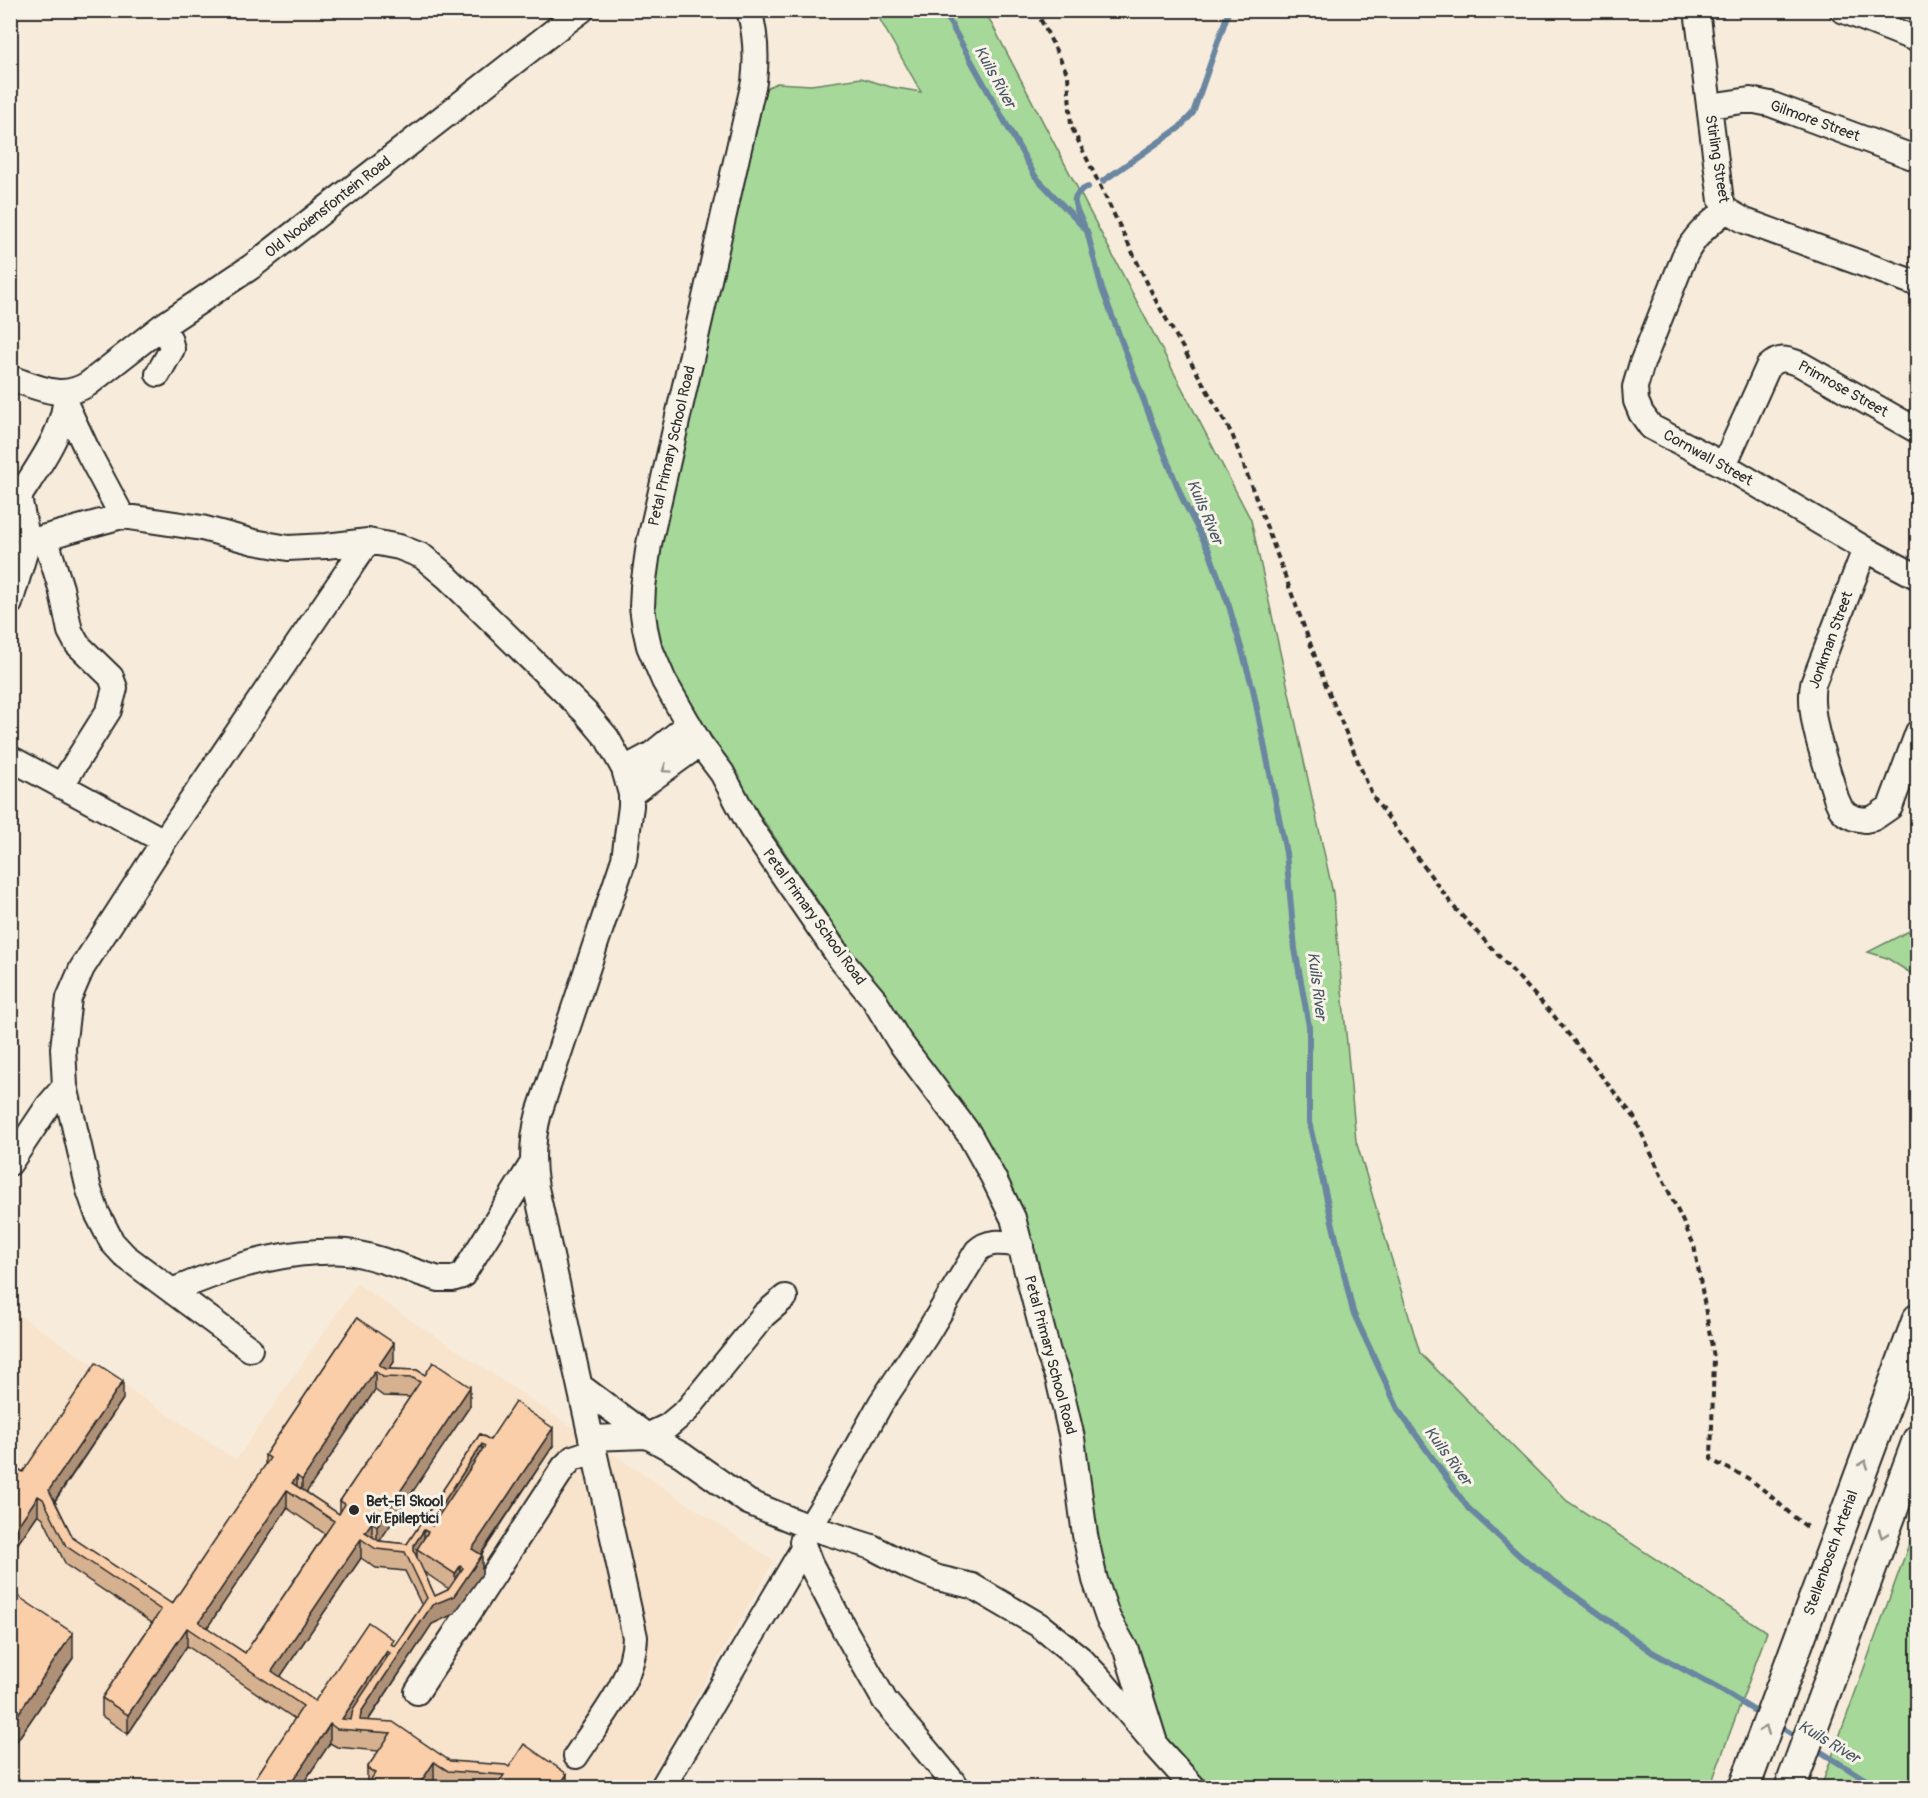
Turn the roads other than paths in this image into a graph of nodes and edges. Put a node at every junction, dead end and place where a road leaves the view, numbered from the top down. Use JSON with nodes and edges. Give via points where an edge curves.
{"nodes":[{"id":1,"x":582,"y":10,"type":"edge"},
{"id":2,"x":749,"y":10,"type":"edge"},
{"id":3,"x":1697,"y":10,"type":"edge"},
{"id":4,"x":1842,"y":10,"type":"edge"},
{"id":5,"x":1917,"y":40,"type":"edge"},
{"id":6,"x":1708,"y":106,"type":"junction"},
{"id":7,"x":1917,"y":159,"type":"edge"},
{"id":8,"x":1726,"y":210,"type":"junction"},
{"id":9,"x":1917,"y":284,"type":"edge"},
{"id":10,"x":161,"y":327,"type":"junction"},
{"id":11,"x":158,"y":374,"type":"dead end"},
{"id":12,"x":10,"y":378,"type":"edge"},
{"id":13,"x":66,"y":399,"type":"junction"},
{"id":14,"x":1917,"y":431,"type":"edge"},
{"id":15,"x":1724,"y":465,"type":"junction"},
{"id":16,"x":122,"y":516,"type":"junction"},
{"id":17,"x":37,"y":540,"type":"junction"},
{"id":18,"x":368,"y":541,"type":"junction"},
{"id":19,"x":1864,"y":549,"type":"junction"},
{"id":20,"x":1917,"y":577,"type":"edge"},
{"id":21,"x":10,"y":603,"type":"edge"},
{"id":22,"x":1917,"y":732,"type":"edge"},
{"id":23,"x":694,"y":734,"type":"junction"},
{"id":24,"x":10,"y":758,"type":"edge"},
{"id":25,"x":624,"y":769,"type":"junction"},
{"id":26,"x":61,"y":786,"type":"junction"},
{"id":27,"x":631,"y":794,"type":"junction"},
{"id":28,"x":164,"y":841,"type":"junction"},
{"id":29,"x":65,"y":1086,"type":"junction"},
{"id":30,"x":10,"y":1163,"type":"edge"},
{"id":31,"x":532,"y":1164,"type":"junction"},
{"id":32,"x":1021,"y":1245,"type":"junction"},
{"id":33,"x":172,"y":1291,"type":"junction"},
{"id":34,"x":785,"y":1297,"type":"dead end"},
{"id":35,"x":1917,"y":1319,"type":"edge"},
{"id":36,"x":250,"y":1349,"type":"dead end"},
{"id":37,"x":580,"y":1386,"type":"junction"},
{"id":38,"x":647,"y":1436,"type":"junction"},
{"id":39,"x":1917,"y":1440,"type":"edge"},
{"id":40,"x":593,"y":1445,"type":"junction"},
{"id":41,"x":806,"y":1537,"type":"junction"},
{"id":42,"x":417,"y":1692,"type":"dead end"},
{"id":43,"x":1156,"y":1746,"type":"junction"},
{"id":44,"x":576,"y":1756,"type":"dead end"},
{"id":45,"x":1744,"y":1786,"type":"edge"},
{"id":46,"x":662,"y":1788,"type":"edge"},
{"id":47,"x":958,"y":1788,"type":"edge"},
{"id":48,"x":1194,"y":1788,"type":"edge"},
{"id":49,"x":1790,"y":1788,"type":"edge"}],
"edges":[{"from":1,"to":10,"type":"street","name":"Old Nooiensfontein Road","via":[[252,267]]},
{"from":2,"to":23,"type":"street","name":"Petal Primary School Road","via":[[755,34],[754,82],[649,543],[642,607],[649,646]]},
{"from":3,"to":6,"type":"street","name":"Stirling Street"},
{"from":4,"to":5,"type":"street"},
{"from":6,"to":7,"type":"street","name":"Gilmore Street","via":[[1750,100],[1770,104]]},
{"from":6,"to":8,"type":"street","name":"Stirling Street","via":[[1721,201]]},
{"from":8,"to":9,"type":"street","name":"Stirling Street","via":[[1745,221]]},
{"from":8,"to":15,"type":"street","name":"Cornwall Street","via":[[1691,242],[1635,387],[1636,401],[1651,427]]},
{"from":10,"to":11,"type":"street","via":[[170,338],[172,349]]},
{"from":10,"to":13,"type":"street","name":"Old Nooiensfontein Road"},
{"from":12,"to":13,"type":"street"},
{"from":13,"to":16,"type":"street"},
{"from":13,"to":17,"type":"street","via":[[53,441],[19,497]]},
{"from":14,"to":15,"type":"street","name":"Primrose Street","via":[[1800,363],[1775,360],[1768,367]]},
{"from":15,"to":19,"type":"street","name":"Cornwall Street"},
{"from":16,"to":17,"type":"street"},
{"from":16,"to":18,"type":"street","via":[[202,528],[288,548]]},
{"from":17,"to":21,"type":"street"},
{"from":17,"to":26,"type":"street","via":[[61,588],[70,631],[77,644],[111,677],[115,688],[109,710]]},
{"from":18,"to":25,"type":"street","via":[[422,556],[447,577],[586,712],[607,738]]},
{"from":18,"to":28,"type":"street"},
{"from":19,"to":20,"type":"street","name":"Cornwall Street"},
{"from":19,"to":22,"type":"street","name":"Jonkman Street","via":[[1811,695],[1813,716],[1836,798],[1846,814],[1865,820],[1890,807]]},
{"from":23,"to":25,"type":"street"},
{"from":23,"to":27,"type":"street","one_way":true},
{"from":23,"to":32,"type":"street","name":"Petal Primary School Road","via":[[817,926],[969,1134],[1013,1218]]},
{"from":24,"to":26,"type":"street"},
{"from":25,"to":27,"type":"street"},
{"from":26,"to":28,"type":"street"},
{"from":27,"to":31,"type":"street","via":[[624,859],[539,1113]]},
{"from":28,"to":29,"type":"street","via":[[82,968],[69,998],[63,1048]]},
{"from":29,"to":30,"type":"street"},
{"from":29,"to":33,"type":"street","via":[[89,1190],[105,1229],[125,1256]]},
{"from":31,"to":33,"type":"street","via":[[462,1276],[439,1279],[346,1252],[305,1253],[239,1265]]},
{"from":31,"to":37,"type":"street"},
{"from":32,"to":41,"type":"street","via":[[992,1243],[977,1251],[881,1403]]},
{"from":32,"to":43,"type":"street","name":"Petal Primary School Road","via":[[1072,1438],[1084,1535],[1095,1580],[1108,1618],[1126,1650]]},
{"from":33,"to":36,"type":"street"},
{"from":34,"to":38,"type":"street","via":[[764,1315],[687,1410],[668,1426]]},
{"from":45,"to":35,"type":"main road","name":"Stellenbosch Arterial","one_way":true},
{"from":37,"to":38,"type":"street"},
{"from":37,"to":40,"type":"street"},
{"from":38,"to":40,"type":"street"},
{"from":38,"to":41,"type":"street"},
{"from":39,"to":49,"type":"main road","one_way":true},
{"from":40,"to":42,"type":"street","via":[[564,1467]]},
{"from":40,"to":44,"type":"street","via":[[635,1649],[623,1684]]},
{"from":41,"to":43,"type":"street","via":[[873,1547],[938,1578],[972,1586],[1039,1625],[1089,1666]]},
{"from":41,"to":46,"type":"street"},
{"from":41,"to":47,"type":"street","via":[[810,1563],[885,1701]]},
{"from":43,"to":48,"type":"street","name":"Petal Primary School Road"}]}
